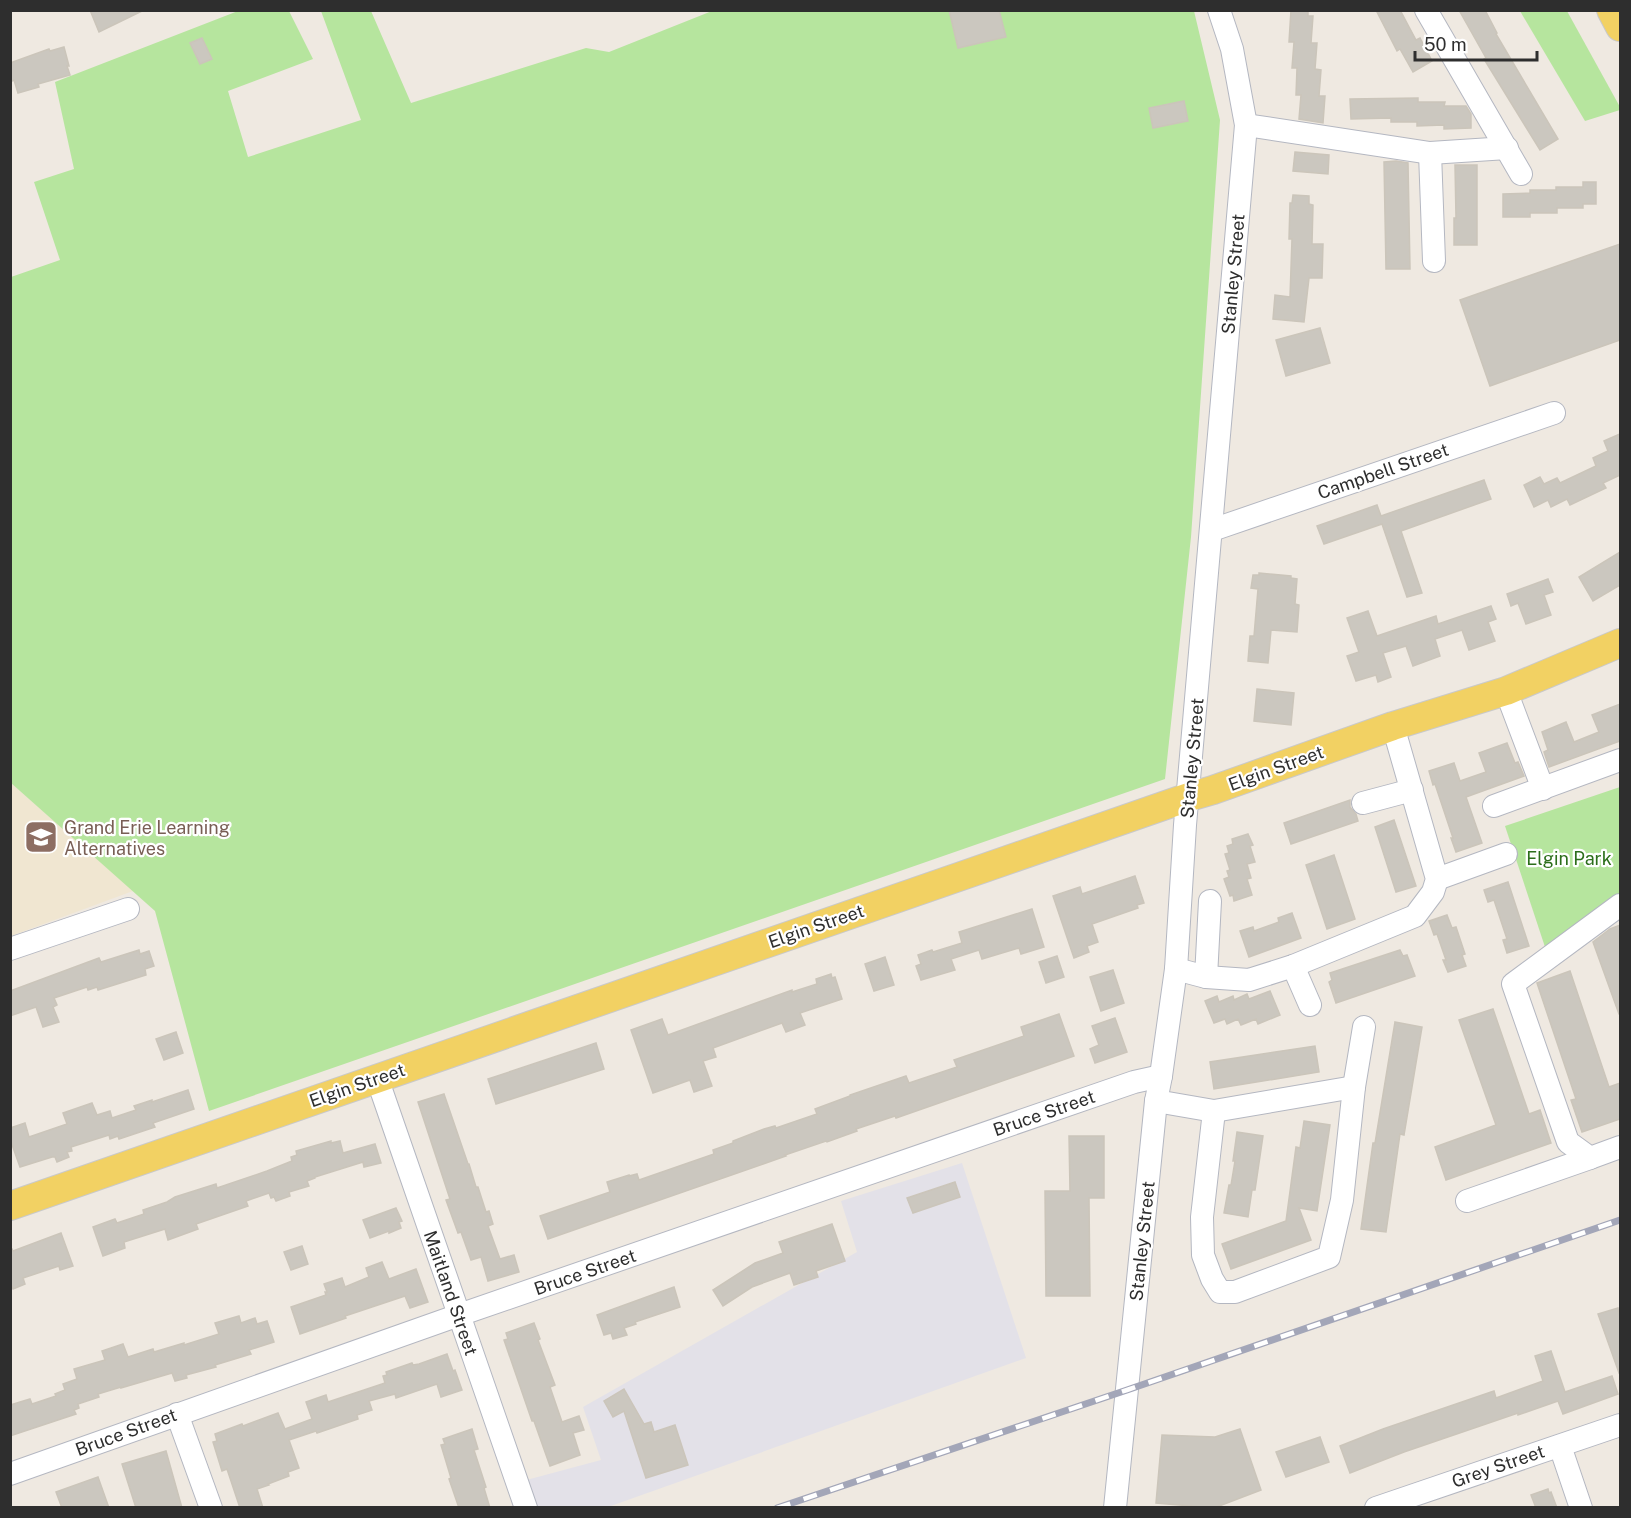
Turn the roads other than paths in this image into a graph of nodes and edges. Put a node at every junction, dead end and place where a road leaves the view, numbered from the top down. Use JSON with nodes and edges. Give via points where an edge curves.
{"nodes":[{"id":1,"x":1219,"y":10,"type":"edge"},
{"id":2,"x":1426,"y":10,"type":"edge"},
{"id":3,"x":1611,"y":10,"type":"edge"},
{"id":4,"x":1620,"y":27,"type":"edge"},
{"id":5,"x":1246,"y":125,"type":"junction"},
{"id":6,"x":1507,"y":148,"type":"junction"},
{"id":7,"x":1430,"y":153,"type":"junction"},
{"id":8,"x":1521,"y":174,"type":"dead end"},
{"id":9,"x":1434,"y":261,"type":"dead end"},
{"id":10,"x":1554,"y":413,"type":"dead end"},
{"id":11,"x":1212,"y":530,"type":"junction"},
{"id":12,"x":1618,"y":649,"type":"edge"},
{"id":13,"x":1506,"y":691,"type":"junction"},
{"id":14,"x":1393,"y":726,"type":"junction"},
{"id":15,"x":1620,"y":760,"type":"edge"},
{"id":16,"x":1412,"y":789,"type":"junction"},
{"id":17,"x":1543,"y":789,"type":"junction"},
{"id":18,"x":1189,"y":797,"type":"junction"},
{"id":19,"x":1362,"y":803,"type":"dead end"},
{"id":20,"x":1494,"y":806,"type":"dead end"},
{"id":21,"x":1506,"y":854,"type":"dead end"},
{"id":22,"x":1437,"y":879,"type":"junction"},
{"id":23,"x":1210,"y":901,"type":"dead end"},
{"id":24,"x":1620,"y":905,"type":"edge"},
{"id":25,"x":128,"y":909,"type":"dead end"},
{"id":26,"x":10,"y":949,"type":"edge"},
{"id":27,"x":1293,"y":966,"type":"junction"},
{"id":28,"x":1176,"y":969,"type":"junction"},
{"id":29,"x":1206,"y":977,"type":"junction"},
{"id":30,"x":1310,"y":1005,"type":"dead end"},
{"id":31,"x":1364,"y":1027,"type":"dead end"},
{"id":32,"x":1161,"y":1076,"type":"junction"},
{"id":33,"x":377,"y":1078,"type":"junction"},
{"id":34,"x":1354,"y":1087,"type":"junction"},
{"id":35,"x":1156,"y":1101,"type":"junction"},
{"id":36,"x":1214,"y":1111,"type":"junction"},
{"id":37,"x":1620,"y":1148,"type":"edge"},
{"id":38,"x":1590,"y":1158,"type":"junction"},
{"id":39,"x":1467,"y":1201,"type":"dead end"},
{"id":40,"x":10,"y":1206,"type":"edge"},
{"id":41,"x":459,"y":1315,"type":"junction"},
{"id":42,"x":177,"y":1414,"type":"junction"},
{"id":43,"x":1620,"y":1425,"type":"edge"},
{"id":44,"x":1560,"y":1446,"type":"junction"},
{"id":45,"x":10,"y":1474,"type":"edge"},
{"id":46,"x":211,"y":1508,"type":"edge"},
{"id":47,"x":526,"y":1508,"type":"edge"},
{"id":48,"x":1115,"y":1508,"type":"edge"},
{"id":49,"x":1376,"y":1508,"type":"edge"},
{"id":50,"x":1581,"y":1508,"type":"edge"}],
"edges":[{"from":1,"to":5,"type":"street","name":"Stanley Street","via":[[1232,49]]},
{"from":2,"to":6,"type":"street"},
{"from":3,"to":4,"type":"main road"},
{"from":5,"to":7,"type":"street"},
{"from":5,"to":11,"type":"street","name":"Stanley Street"},
{"from":6,"to":7,"type":"street"},
{"from":6,"to":8,"type":"street"},
{"from":7,"to":9,"type":"street"},
{"from":10,"to":11,"type":"street","name":"Campbell Street"},
{"from":11,"to":18,"type":"street","name":"Stanley Street"},
{"from":12,"to":13,"type":"main road","name":"Elgin Street"},
{"from":13,"to":14,"type":"main road","name":"Elgin Street"},
{"from":13,"to":17,"type":"street"},
{"from":14,"to":16,"type":"street"},
{"from":14,"to":18,"type":"main road","name":"Elgin Street"},
{"from":15,"to":17,"type":"street"},
{"from":16,"to":19,"type":"street"},
{"from":16,"to":22,"type":"street"},
{"from":17,"to":20,"type":"street"},
{"from":18,"to":28,"type":"street","name":"Stanley Street"},
{"from":18,"to":33,"type":"main road","name":"Elgin Street"},
{"from":21,"to":22,"type":"street"},
{"from":22,"to":27,"type":"street","via":[[1433,892],[1415,916]]},
{"from":23,"to":29,"type":"street"},
{"from":24,"to":38,"type":"street","via":[[1513,984],[1568,1142]]},
{"from":25,"to":26,"type":"street"},
{"from":27,"to":29,"type":"street","via":[[1249,980]]},
{"from":27,"to":30,"type":"street"},
{"from":28,"to":29,"type":"street"},
{"from":28,"to":32,"type":"street","name":"Stanley Street"},
{"from":31,"to":34,"type":"street"},
{"from":32,"to":35,"type":"street","name":"Stanley Street"},
{"from":32,"to":41,"type":"street","name":"Bruce Street","via":[[1134,1082]]},
{"from":33,"to":40,"type":"main road","name":"Elgin Street"},
{"from":33,"to":41,"type":"street","name":"Maitland Street"},
{"from":34,"to":36,"type":"street"},
{"from":34,"to":36,"type":"street","via":[[1342,1200],[1329,1257],[1235,1292],[1220,1292],[1203,1254],[1202,1217]]},
{"from":35,"to":36,"type":"street"},
{"from":35,"to":48,"type":"street","name":"Stanley Street"},
{"from":37,"to":38,"type":"street"},
{"from":38,"to":39,"type":"street"},
{"from":41,"to":42,"type":"street","name":"Bruce Street"},
{"from":41,"to":47,"type":"street","name":"Maitland Street"},
{"from":42,"to":45,"type":"street","name":"Bruce Street"},
{"from":42,"to":46,"type":"street"},
{"from":43,"to":44,"type":"street","name":"Grey Street"},
{"from":44,"to":49,"type":"street","name":"Grey Street"},
{"from":44,"to":50,"type":"street"}]}
